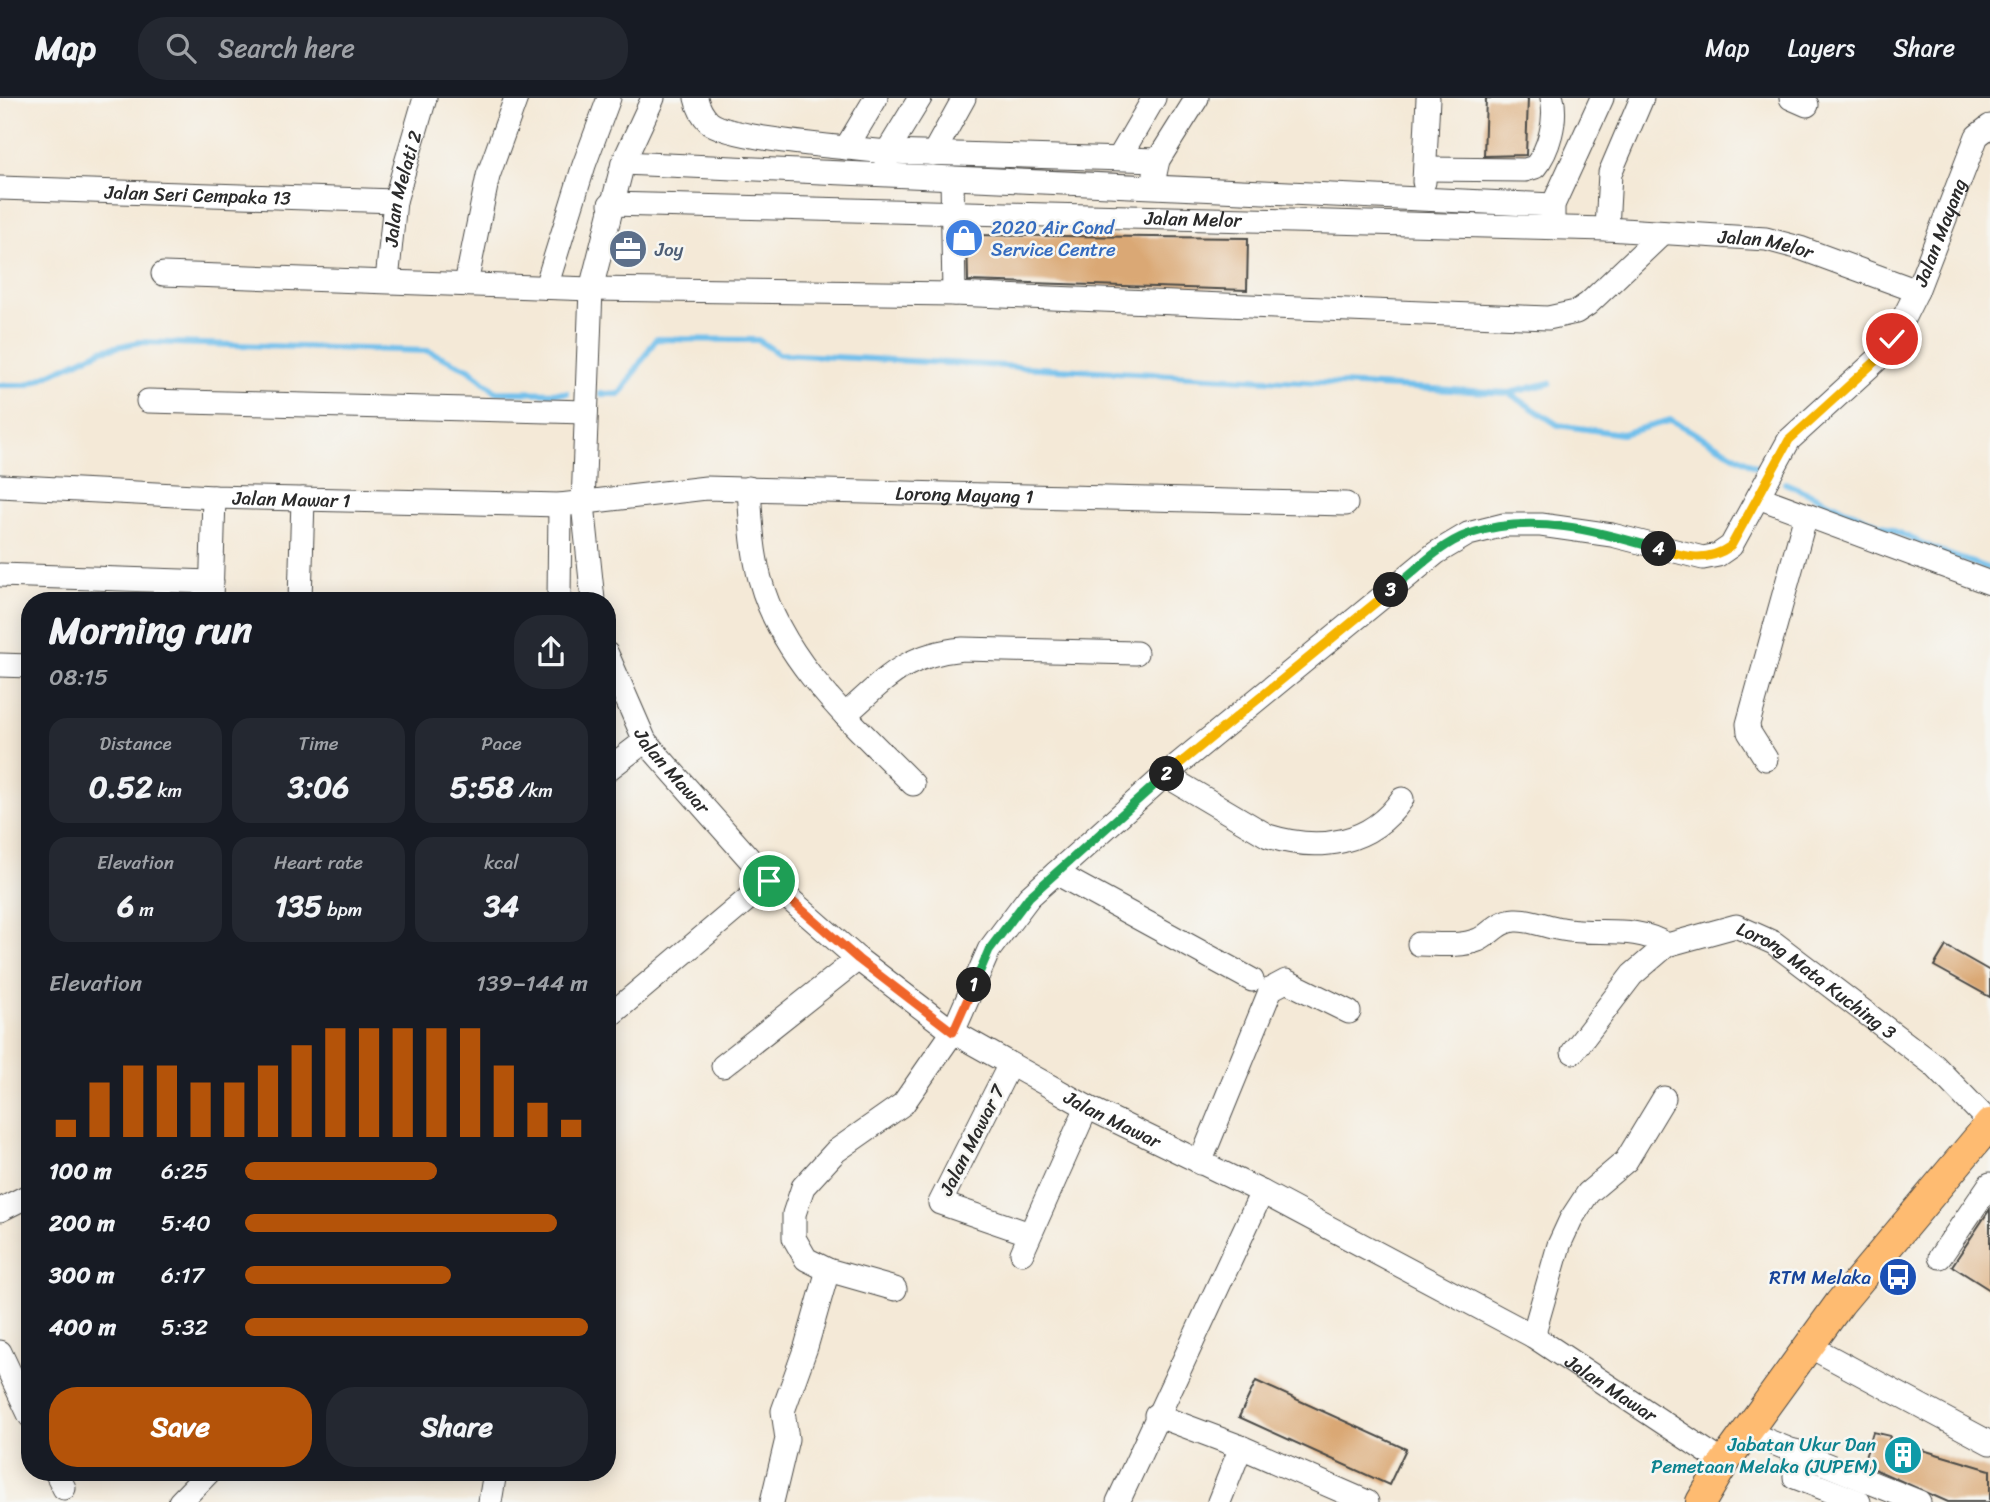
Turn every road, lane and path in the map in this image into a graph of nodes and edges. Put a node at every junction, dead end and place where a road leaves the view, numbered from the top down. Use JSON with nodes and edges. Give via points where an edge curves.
{"nodes":[{"id":1,"x":425,"y":98,"type":"edge"},
{"id":2,"x":516,"y":98,"type":"edge"},
{"id":3,"x":609,"y":98,"type":"edge"},
{"id":4,"x":653,"y":98,"type":"edge"},
{"id":5,"x":696,"y":98,"type":"edge"},
{"id":6,"x":876,"y":98,"type":"edge"},
{"id":7,"x":920,"y":98,"type":"edge"},
{"id":8,"x":964,"y":98,"type":"edge"},
{"id":9,"x":1154,"y":98,"type":"edge"},
{"id":10,"x":1197,"y":98,"type":"edge"},
{"id":11,"x":1428,"y":98,"type":"edge"},
{"id":12,"x":1602,"y":98,"type":"edge"},
{"id":13,"x":1642,"y":98,"type":"edge"},
{"id":14,"x":1553,"y":103,"type":"edge"},
{"id":15,"x":1990,"y":126,"type":"edge"},
{"id":16,"x":1587,"y":131,"type":"junction"},
{"id":17,"x":846,"y":148,"type":"junction"},
{"id":18,"x":933,"y":154,"type":"junction"},
{"id":19,"x":1119,"y":158,"type":"junction"},
{"id":20,"x":1157,"y":160,"type":"junction"},
{"id":21,"x":623,"y":163,"type":"junction"},
{"id":22,"x":886,"y":163,"type":"junction"},
{"id":23,"x":1426,"y":169,"type":"junction"},
{"id":24,"x":953,"y":178,"type":"junction"},
{"id":25,"x":1152,"y":187,"type":"junction"},
{"id":26,"x":0,"y":188,"type":"edge"},
{"id":27,"x":1267,"y":192,"type":"junction"},
{"id":28,"x":1421,"y":199,"type":"junction"},
{"id":29,"x":395,"y":201,"type":"junction"},
{"id":30,"x":610,"y":204,"type":"junction"},
{"id":31,"x":953,"y":213,"type":"junction"},
{"id":32,"x":1553,"y":217,"type":"junction"},
{"id":33,"x":1267,"y":221,"type":"junction"},
{"id":34,"x":1607,"y":229,"type":"junction"},
{"id":35,"x":1663,"y":233,"type":"junction"},
{"id":36,"x":163,"y":274,"type":"dead end"},
{"id":37,"x":387,"y":281,"type":"junction"},
{"id":38,"x":466,"y":284,"type":"junction"},
{"id":39,"x":546,"y":287,"type":"junction"},
{"id":40,"x":591,"y":289,"type":"junction"},
{"id":41,"x":1917,"y":291,"type":"junction"},
{"id":42,"x":954,"y":294,"type":"junction"},
{"id":43,"x":148,"y":401,"type":"dead end"},
{"id":44,"x":586,"y":412,"type":"junction"},
{"id":45,"x":0,"y":486,"type":"edge"},
{"id":46,"x":749,"y":488,"type":"junction"},
{"id":47,"x":214,"y":497,"type":"junction"},
{"id":48,"x":1758,"y":497,"type":"junction"},
{"id":49,"x":303,"y":499,"type":"junction"},
{"id":50,"x":583,"y":504,"type":"junction"},
{"id":51,"x":1346,"y":504,"type":"dead end"},
{"id":52,"x":560,"y":505,"type":"junction"},
{"id":53,"x":1807,"y":515,"type":"junction"},
{"id":54,"x":0,"y":575,"type":"edge"},
{"id":55,"x":560,"y":575,"type":"junction"},
{"id":56,"x":589,"y":575,"type":"junction"},
{"id":57,"x":1990,"y":583,"type":"edge"},
{"id":58,"x":211,"y":591,"type":"edge"},
{"id":59,"x":300,"y":592,"type":"edge"},
{"id":60,"x":559,"y":592,"type":"edge"},
{"id":61,"x":592,"y":592,"type":"edge"},
{"id":62,"x":1136,"y":653,"type":"dead end"},
{"id":63,"x":0,"y":665,"type":"edge"},
{"id":64,"x":21,"y":666,"type":"edge"},
{"id":65,"x":616,"y":675,"type":"edge"},
{"id":66,"x":845,"y":715,"type":"junction"},
{"id":67,"x":645,"y":741,"type":"junction"},
{"id":68,"x":1766,"y":759,"type":"dead end"},
{"id":69,"x":616,"y":762,"type":"edge"},
{"id":70,"x":1165,"y":775,"type":"junction"},
{"id":71,"x":913,"y":784,"type":"dead end"},
{"id":72,"x":1402,"y":799,"type":"dead end"},
{"id":73,"x":1056,"y":873,"type":"junction"},
{"id":74,"x":769,"y":881,"type":"junction"},
{"id":75,"x":1419,"y":944,"type":"dead end"},
{"id":76,"x":1667,"y":945,"type":"junction"},
{"id":77,"x":858,"y":959,"type":"junction"},
{"id":78,"x":1252,"y":980,"type":"dead end"},
{"id":79,"x":616,"y":1010,"type":"edge"},
{"id":80,"x":1349,"y":1012,"type":"dead end"},
{"id":81,"x":953,"y":1032,"type":"junction"},
{"id":82,"x":1573,"y":1052,"type":"dead end"},
{"id":83,"x":723,"y":1066,"type":"dead end"},
{"id":84,"x":1009,"y":1066,"type":"junction"},
{"id":85,"x":1664,"y":1098,"type":"dead end"},
{"id":86,"x":1087,"y":1107,"type":"junction"},
{"id":87,"x":1990,"y":1124,"type":"edge"},
{"id":88,"x":1960,"y":1158,"type":"junction"},
{"id":89,"x":1200,"y":1163,"type":"junction"},
{"id":90,"x":1990,"y":1176,"type":"edge"},
{"id":91,"x":1990,"y":1184,"type":"edge"},
{"id":92,"x":1262,"y":1192,"type":"junction"},
{"id":93,"x":21,"y":1200,"type":"edge"},
{"id":94,"x":0,"y":1210,"type":"edge"},
{"id":95,"x":1940,"y":1257,"type":"dead end"},
{"id":96,"x":828,"y":1270,"type":"junction"},
{"id":97,"x":895,"y":1289,"type":"dead end"},
{"id":98,"x":1533,"y":1336,"type":"junction"},
{"id":99,"x":1809,"y":1346,"type":"junction"},
{"id":100,"x":0,"y":1353,"type":"edge"},
{"id":101,"x":21,"y":1397,"type":"edge"},
{"id":102,"x":1156,"y":1415,"type":"junction"},
{"id":103,"x":1746,"y":1432,"type":"junction"},
{"id":104,"x":1990,"y":1443,"type":"edge"},
{"id":105,"x":1241,"y":1447,"type":"junction"},
{"id":106,"x":1796,"y":1451,"type":"junction"},
{"id":107,"x":1724,"y":1463,"type":"junction"},
{"id":108,"x":1860,"y":1477,"type":"junction"},
{"id":109,"x":200,"y":1481,"type":"edge"},
{"id":110,"x":494,"y":1481,"type":"edge"},
{"id":111,"x":1855,"y":1501,"type":"edge"},
{"id":112,"x":180,"y":1502,"type":"edge"},
{"id":113,"x":490,"y":1502,"type":"edge"},
{"id":114,"x":772,"y":1502,"type":"edge"},
{"id":115,"x":1118,"y":1502,"type":"edge"},
{"id":116,"x":1219,"y":1502,"type":"edge"},
{"id":117,"x":1367,"y":1502,"type":"edge"},
{"id":118,"x":1702,"y":1502,"type":"edge"},
{"id":119,"x":1919,"y":1502,"type":"edge"}],
"edges":[{"from":1,"to":29,"type":"street","name":"Jalan Melati 2"},
{"from":2,"to":38,"type":"street","via":[[488,176]]},
{"from":3,"to":39,"type":"street"},
{"from":4,"to":21,"type":"street"},
{"from":5,"to":17,"type":"street","via":[[710,123],[731,132]]},
{"from":6,"to":17,"type":"street"},
{"from":7,"to":22,"type":"street"},
{"from":8,"to":18,"type":"street"},
{"from":9,"to":19,"type":"street"},
{"from":10,"to":20,"type":"street"},
{"from":11,"to":23,"type":"street"},
{"from":12,"to":16,"type":"street"},
{"from":13,"to":34,"type":"street","via":[[1610,173]]},
{"from":14,"to":16,"type":"street"},
{"from":14,"to":23,"type":"street","via":[[1547,146],[1535,167]]},
{"from":15,"to":41,"type":"street","name":"Jalan Mayang","via":[[1977,136]]},
{"from":16,"to":32,"type":"street"},
{"from":17,"to":22,"type":"street"},
{"from":18,"to":19,"type":"street"},
{"from":18,"to":22,"type":"street"},
{"from":19,"to":20,"type":"street"},
{"from":20,"to":25,"type":"street"},
{"from":21,"to":22,"type":"street","name":"Jalan Melor"},
{"from":21,"to":30,"type":"street"},
{"from":22,"to":24,"type":"street","name":"Jalan Melor"},
{"from":23,"to":28,"type":"street"},
{"from":24,"to":25,"type":"street","name":"Jalan Melor"},
{"from":24,"to":31,"type":"street"},
{"from":25,"to":27,"type":"street","name":"Jalan Melor"},
{"from":26,"to":29,"type":"street","name":"Jalan Seri Cempaka 13"},
{"from":27,"to":28,"type":"street","name":"Jalan Melor"},
{"from":27,"to":33,"type":"street"},
{"from":28,"to":32,"type":"street","name":"Jalan Melor"},
{"from":29,"to":37,"type":"street","name":"Jalan Melati 2"},
{"from":30,"to":31,"type":"street","name":"Jalan Melor"},
{"from":30,"to":40,"type":"street"},
{"from":31,"to":33,"type":"street","name":"Jalan Melor"},
{"from":31,"to":42,"type":"street"},
{"from":32,"to":33,"type":"street","name":"Jalan Melor"},
{"from":32,"to":34,"type":"street","name":"Jalan Melor"},
{"from":34,"to":35,"type":"street","name":"Jalan Melor"},
{"from":35,"to":41,"type":"street","name":"Jalan Melor","via":[[1766,239]]},
{"from":35,"to":42,"type":"street","via":[[1588,304],[1576,312],[1548,318]]},
{"from":36,"to":37,"type":"street"},
{"from":37,"to":38,"type":"street"},
{"from":38,"to":39,"type":"street"},
{"from":39,"to":40,"type":"street"},
{"from":40,"to":42,"type":"street"},
{"from":40,"to":44,"type":"street"},
{"from":41,"to":48,"type":"street","name":"Jalan Mayang","via":[[1879,358],[1789,440]]},
{"from":43,"to":44,"type":"street"},
{"from":44,"to":50,"type":"street"},
{"from":45,"to":47,"type":"street","name":"Jalan Mawar 1"},
{"from":46,"to":50,"type":"street","name":"Lorong Mayang 1","via":[[666,491]]},
{"from":46,"to":51,"type":"street","name":"Lorong Mayang 1"},
{"from":46,"to":66,"type":"street","via":[[760,580],[777,621],[804,666]]},
{"from":47,"to":49,"type":"street","name":"Jalan Mawar 1"},
{"from":47,"to":58,"type":"street"},
{"from":48,"to":53,"type":"street"},
{"from":48,"to":70,"type":"street","name":"Jalan Mayang","via":[[1731,546],[1703,558],[1578,528],[1504,526],[1468,534],[1436,553]]},
{"from":49,"to":52,"type":"street","name":"Jalan Mawar 1"},
{"from":49,"to":59,"type":"street"},
{"from":50,"to":52,"type":"street","name":"Jalan Mawar 1"},
{"from":50,"to":56,"type":"street"},
{"from":52,"to":55,"type":"street"},
{"from":53,"to":57,"type":"street"},
{"from":53,"to":68,"type":"street","via":[[1748,724]]},
{"from":54,"to":58,"type":"street"},
{"from":55,"to":56,"type":"street"},
{"from":55,"to":60,"type":"street"},
{"from":56,"to":61,"type":"street"},
{"from":62,"to":66,"type":"street","via":[[937,651],[898,668]]},
{"from":63,"to":64,"type":"street"},
{"from":65,"to":67,"type":"street","name":"Jalan Mawar"},
{"from":66,"to":71,"type":"street"},
{"from":67,"to":69,"type":"street"},
{"from":67,"to":74,"type":"street","name":"Jalan Mawar"},
{"from":70,"to":72,"type":"street","via":[[1268,836],[1286,841],[1342,841],[1370,833],[1388,819]]},
{"from":70,"to":73,"type":"street","name":"Jalan Mayang"},
{"from":73,"to":78,"type":"street"},
{"from":73,"to":81,"type":"street","name":"Jalan Mayang","via":[[1007,922],[989,950]]},
{"from":74,"to":77,"type":"street","name":"Jalan Mawar"},
{"from":74,"to":79,"type":"street"},
{"from":75,"to":76,"type":"street","via":[[1461,944],[1513,920],[1584,932],[1637,932]]},
{"from":76,"to":82,"type":"street","name":"Lorong Mata Kuching 3","via":[[1632,975]]},
{"from":76,"to":87,"type":"street","name":"Lorong Mata Kuching 3","via":[[1737,926],[1774,943],[1934,1065]]},
{"from":77,"to":81,"type":"street","name":"Jalan Mawar"},
{"from":77,"to":83,"type":"street"},
{"from":80,"to":89,"type":"street","via":[[1286,981],[1271,989]]},
{"from":81,"to":84,"type":"street","name":"Jalan Mawar"},
{"from":81,"to":96,"type":"street","name":"Jalan Mayang","via":[[902,1104],[836,1151],[803,1186],[794,1214],[794,1238],[806,1259]]},
{"from":84,"to":86,"type":"street","name":"Jalan Mawar"},
{"from":84,"to":86,"type":"street","name":"Jalan Mawar 7","via":[[940,1203],[1026,1244]]},
{"from":85,"to":98,"type":"street","via":[[1626,1161],[1588,1193],[1572,1219],[1559,1245]]},
{"from":86,"to":89,"type":"street","name":"Jalan Mawar"},
{"from":87,"to":88,"type":"main road"},
{"from":88,"to":90,"type":"street"},
{"from":88,"to":99,"type":"main road"},
{"from":89,"to":92,"type":"street","name":"Jalan Mawar"},
{"from":91,"to":95,"type":"street"},
{"from":92,"to":98,"type":"street","name":"Jalan Mawar"},
{"from":92,"to":102,"type":"street"},
{"from":93,"to":94,"type":"street"},
{"from":96,"to":97,"type":"street"},
{"from":96,"to":114,"type":"street","via":[[783,1411],[787,1439]]},
{"from":98,"to":107,"type":"street","name":"Jalan Mawar"},
{"from":99,"to":103,"type":"main road"},
{"from":99,"to":104,"type":"street"},
{"from":100,"to":101,"type":"street"},
{"from":102,"to":105,"type":"street"},
{"from":102,"to":115,"type":"street"},
{"from":103,"to":106,"type":"street"},
{"from":103,"to":107,"type":"main road"},
{"from":105,"to":116,"type":"street"},
{"from":105,"to":117,"type":"street"},
{"from":106,"to":108,"type":"street"},
{"from":106,"to":111,"type":"street","via":[[1795,1477]]},
{"from":107,"to":118,"type":"main road"},
{"from":108,"to":111,"type":"street"},
{"from":108,"to":119,"type":"street"},
{"from":109,"to":112,"type":"street"},
{"from":110,"to":113,"type":"street"}]}
